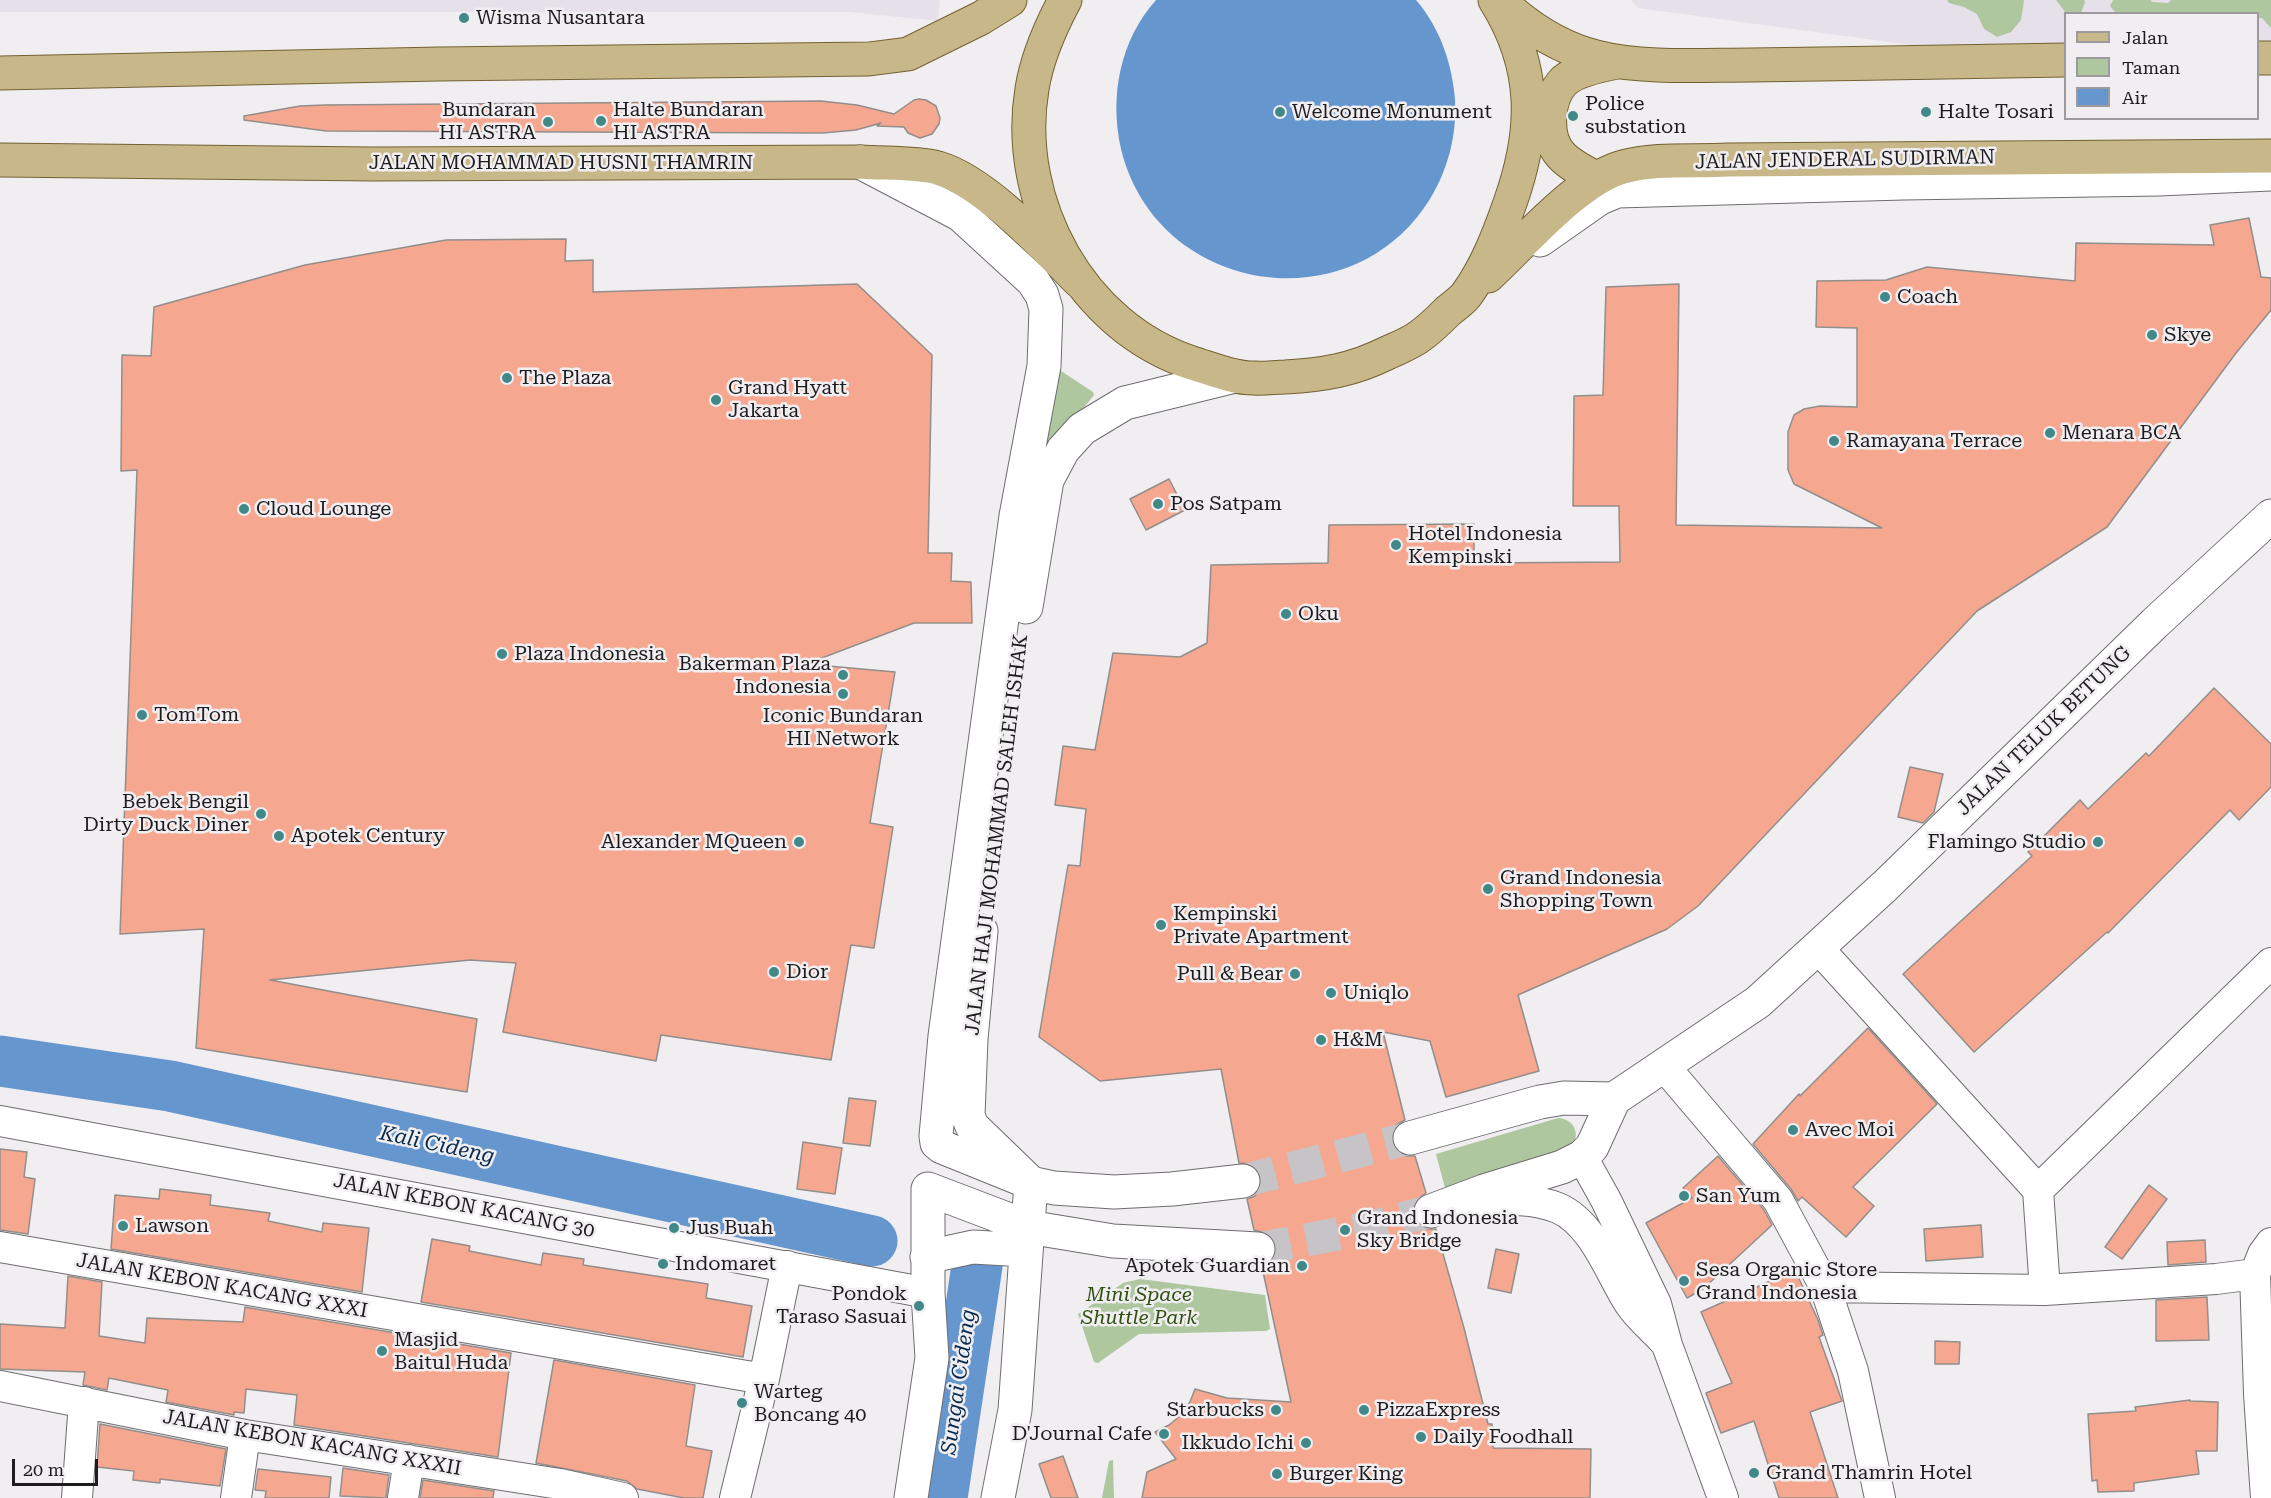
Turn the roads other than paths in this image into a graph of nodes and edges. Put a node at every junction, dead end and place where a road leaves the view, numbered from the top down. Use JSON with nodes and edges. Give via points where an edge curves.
{"nodes":[{"id":1,"x":1010,"y":0,"type":"edge"},
{"id":2,"x":1065,"y":0,"type":"edge"},
{"id":3,"x":1497,"y":0,"type":"edge"},
{"id":4,"x":985,"y":9,"type":"edge"},
{"id":5,"x":2064,"y":60,"type":"edge"},
{"id":6,"x":1617,"y":62,"type":"junction"},
{"id":7,"x":0,"y":73,"type":"edge"},
{"id":8,"x":2271,"y":156,"type":"edge"},
{"id":9,"x":0,"y":160,"type":"edge"},
{"id":10,"x":860,"y":162,"type":"junction"},
{"id":11,"x":2271,"y":174,"type":"edge"},
{"id":12,"x":1596,"y":178,"type":"junction"},
{"id":13,"x":1509,"y":257,"type":"junction"},
{"id":14,"x":1080,"y":282,"type":"junction"},
{"id":15,"x":1467,"y":295,"type":"junction"},
{"id":16,"x":1235,"y":376,"type":"junction"},
{"id":17,"x":2271,"y":516,"type":"edge"},
{"id":18,"x":1817,"y":947,"type":"junction"},
{"id":19,"x":2271,"y":963,"type":"edge"},
{"id":20,"x":1664,"y":1066,"type":"junction"},
{"id":21,"x":1614,"y":1100,"type":"junction"},
{"id":22,"x":0,"y":1121,"type":"edge"},
{"id":23,"x":1410,"y":1138,"type":"tunnel mouth"},
{"id":24,"x":1582,"y":1157,"type":"junction"},
{"id":25,"x":1243,"y":1181,"type":"tunnel mouth"},
{"id":26,"x":1031,"y":1183,"type":"junction"},
{"id":27,"x":2038,"y":1190,"type":"junction"},
{"id":28,"x":1445,"y":1206,"type":"joint"},
{"id":29,"x":1027,"y":1239,"type":"junction"},
{"id":30,"x":2271,"y":1243,"type":"edge"},
{"id":31,"x":0,"y":1247,"type":"edge"},
{"id":32,"x":1258,"y":1249,"type":"tunnel mouth"},
{"id":33,"x":927,"y":1257,"type":"junction"},
{"id":34,"x":787,"y":1266,"type":"junction"},
{"id":35,"x":2255,"y":1274,"type":"junction"},
{"id":36,"x":1825,"y":1287,"type":"junction"},
{"id":37,"x":2044,"y":1290,"type":"junction"},
{"id":38,"x":928,"y":1293,"type":"junction"},
{"id":39,"x":1667,"y":1345,"type":"junction"},
{"id":40,"x":764,"y":1379,"type":"junction"},
{"id":41,"x":0,"y":1386,"type":"edge"},
{"id":42,"x":84,"y":1402,"type":"junction"},
{"id":43,"x":245,"y":1435,"type":"junction"},
{"id":44,"x":409,"y":1460,"type":"junction"},
{"id":45,"x":559,"y":1491,"type":"edge"},
{"id":46,"x":77,"y":1498,"type":"edge"},
{"id":47,"x":236,"y":1498,"type":"edge"},
{"id":48,"x":403,"y":1498,"type":"edge"},
{"id":49,"x":623,"y":1498,"type":"edge"},
{"id":50,"x":735,"y":1498,"type":"edge"},
{"id":51,"x":910,"y":1498,"type":"edge"},
{"id":52,"x":998,"y":1498,"type":"edge"},
{"id":53,"x":1722,"y":1498,"type":"edge"},
{"id":54,"x":1880,"y":1498,"type":"edge"},
{"id":55,"x":2266,"y":1498,"type":"edge"}],
"edges":[{"from":1,"to":4,"type":"main road"},
{"from":2,"to":14,"type":"main road","via":[[1040,55],[1029,123],[1037,193],[1048,226]]},
{"from":3,"to":6,"type":"main road","via":[[1548,37],[1594,57]]},
{"from":3,"to":15,"type":"main road","via":[[1526,76],[1526,153],[1495,245]]},
{"from":4,"to":7,"type":"main road","via":[[908,54],[869,59]]},
{"from":5,"to":6,"type":"main road","via":[[1802,65]]},
{"from":6,"to":12,"type":"main road","via":[[1590,68],[1565,80],[1550,114],[1560,154]]},
{"from":8,"to":12,"type":"main road","name":"JALAN JENDERAL SUDIRMAN","via":[[1650,163],[1623,167]]},
{"from":9,"to":10,"type":"main road","name":"JALAN MOHAMMAD HUSNI THAMRIN","via":[[372,164]]},
{"from":10,"to":14,"type":"main road","name":"JALAN MOHAMMAD HUSNI THAMRIN","via":[[937,168],[964,178]]},
{"from":10,"to":26,"type":"street","name":"JALAN HAJI MOHAMMAD SALEH ISHAK","via":[[961,215],[1033,281],[1046,309],[1044,366],[1016,516],[945,1036],[936,1136],[942,1147]]},
{"from":11,"to":13,"type":"street","via":[[1617,191]]},
{"from":12,"to":13,"type":"main road","name":"JALAN JENDERAL SUDIRMAN"},
{"from":13,"to":15,"type":"main road","name":"JALAN JENDERAL SUDIRMAN"},
{"from":14,"to":16,"type":"main road","name":"JALAN JENDERAL SUDIRMAN","via":[[1123,325],[1147,342],[1173,357]]},
{"from":15,"to":16,"type":"main road","name":"JALAN JENDERAL SUDIRMAN","via":[[1419,338],[1362,366],[1312,376]]},
{"from":16,"to":26,"type":"street","name":"JALAN HAJI MOHAMMAD SALEH ISHAK","via":[[1125,403],[1082,429],[1063,450],[1047,480],[980,942],[968,1116],[972,1126]]},
{"from":17,"to":18,"type":"street","name":"JALAN TELUK BETUNG"},
{"from":18,"to":20,"type":"street","name":"JALAN TELUK BETUNG","via":[[1758,1002]]},
{"from":18,"to":27,"type":"street"},
{"from":19,"to":27,"type":"street"},
{"from":20,"to":21,"type":"street","name":"JALAN TELUK BETUNG"},
{"from":20,"to":36,"type":"street","via":[[1778,1200]]},
{"from":21,"to":23,"type":"street","via":[[1540,1101]]},
{"from":21,"to":24,"type":"street","via":[[1592,1147]]},
{"from":22,"to":34,"type":"street","name":"JALAN KEBON KACANG 30"},
{"from":24,"to":28,"type":"street"},
{"from":24,"to":39,"type":"street","via":[[1656,1304]]},
{"from":25,"to":26,"type":"street","via":[[1114,1192]]},
{"from":26,"to":29,"type":"street"},
{"from":27,"to":37,"type":"street"},
{"from":28,"to":39,"type":"street","via":[[1521,1200],[1559,1209],[1596,1244],[1629,1303]]},
{"from":29,"to":32,"type":"street"},
{"from":29,"to":33,"type":"street"},
{"from":29,"to":33,"type":"street","via":[[928,1189]]},
{"from":29,"to":52,"type":"street","via":[[1015,1410]]},
{"from":30,"to":35,"type":"street"},
{"from":31,"to":40,"type":"street","name":"JALAN KEBON KACANG XXXI"},
{"from":33,"to":38,"type":"street"},
{"from":34,"to":38,"type":"street","name":"JALAN KEBON KACANG 30"},
{"from":34,"to":40,"type":"street"},
{"from":35,"to":37,"type":"street"},
{"from":35,"to":55,"type":"street"},
{"from":36,"to":37,"type":"street"},
{"from":36,"to":54,"type":"street","via":[[1853,1371]]},
{"from":38,"to":51,"type":"street","via":[[932,1358]]},
{"from":39,"to":53,"type":"street"},
{"from":40,"to":50,"type":"street"},
{"from":41,"to":42,"type":"street","name":"JALAN KEBON KACANG XXXII"},
{"from":42,"to":43,"type":"street","name":"JALAN KEBON KACANG XXXII"},
{"from":42,"to":46,"type":"street"},
{"from":43,"to":44,"type":"street","name":"JALAN KEBON KACANG XXXII"},
{"from":43,"to":47,"type":"street"},
{"from":44,"to":45,"type":"street","name":"JALAN KEBON KACANG XXXII"},
{"from":44,"to":48,"type":"street"},
{"from":45,"to":49,"type":"street","name":"JALAN KEBON KACANG XXXII"}]}
